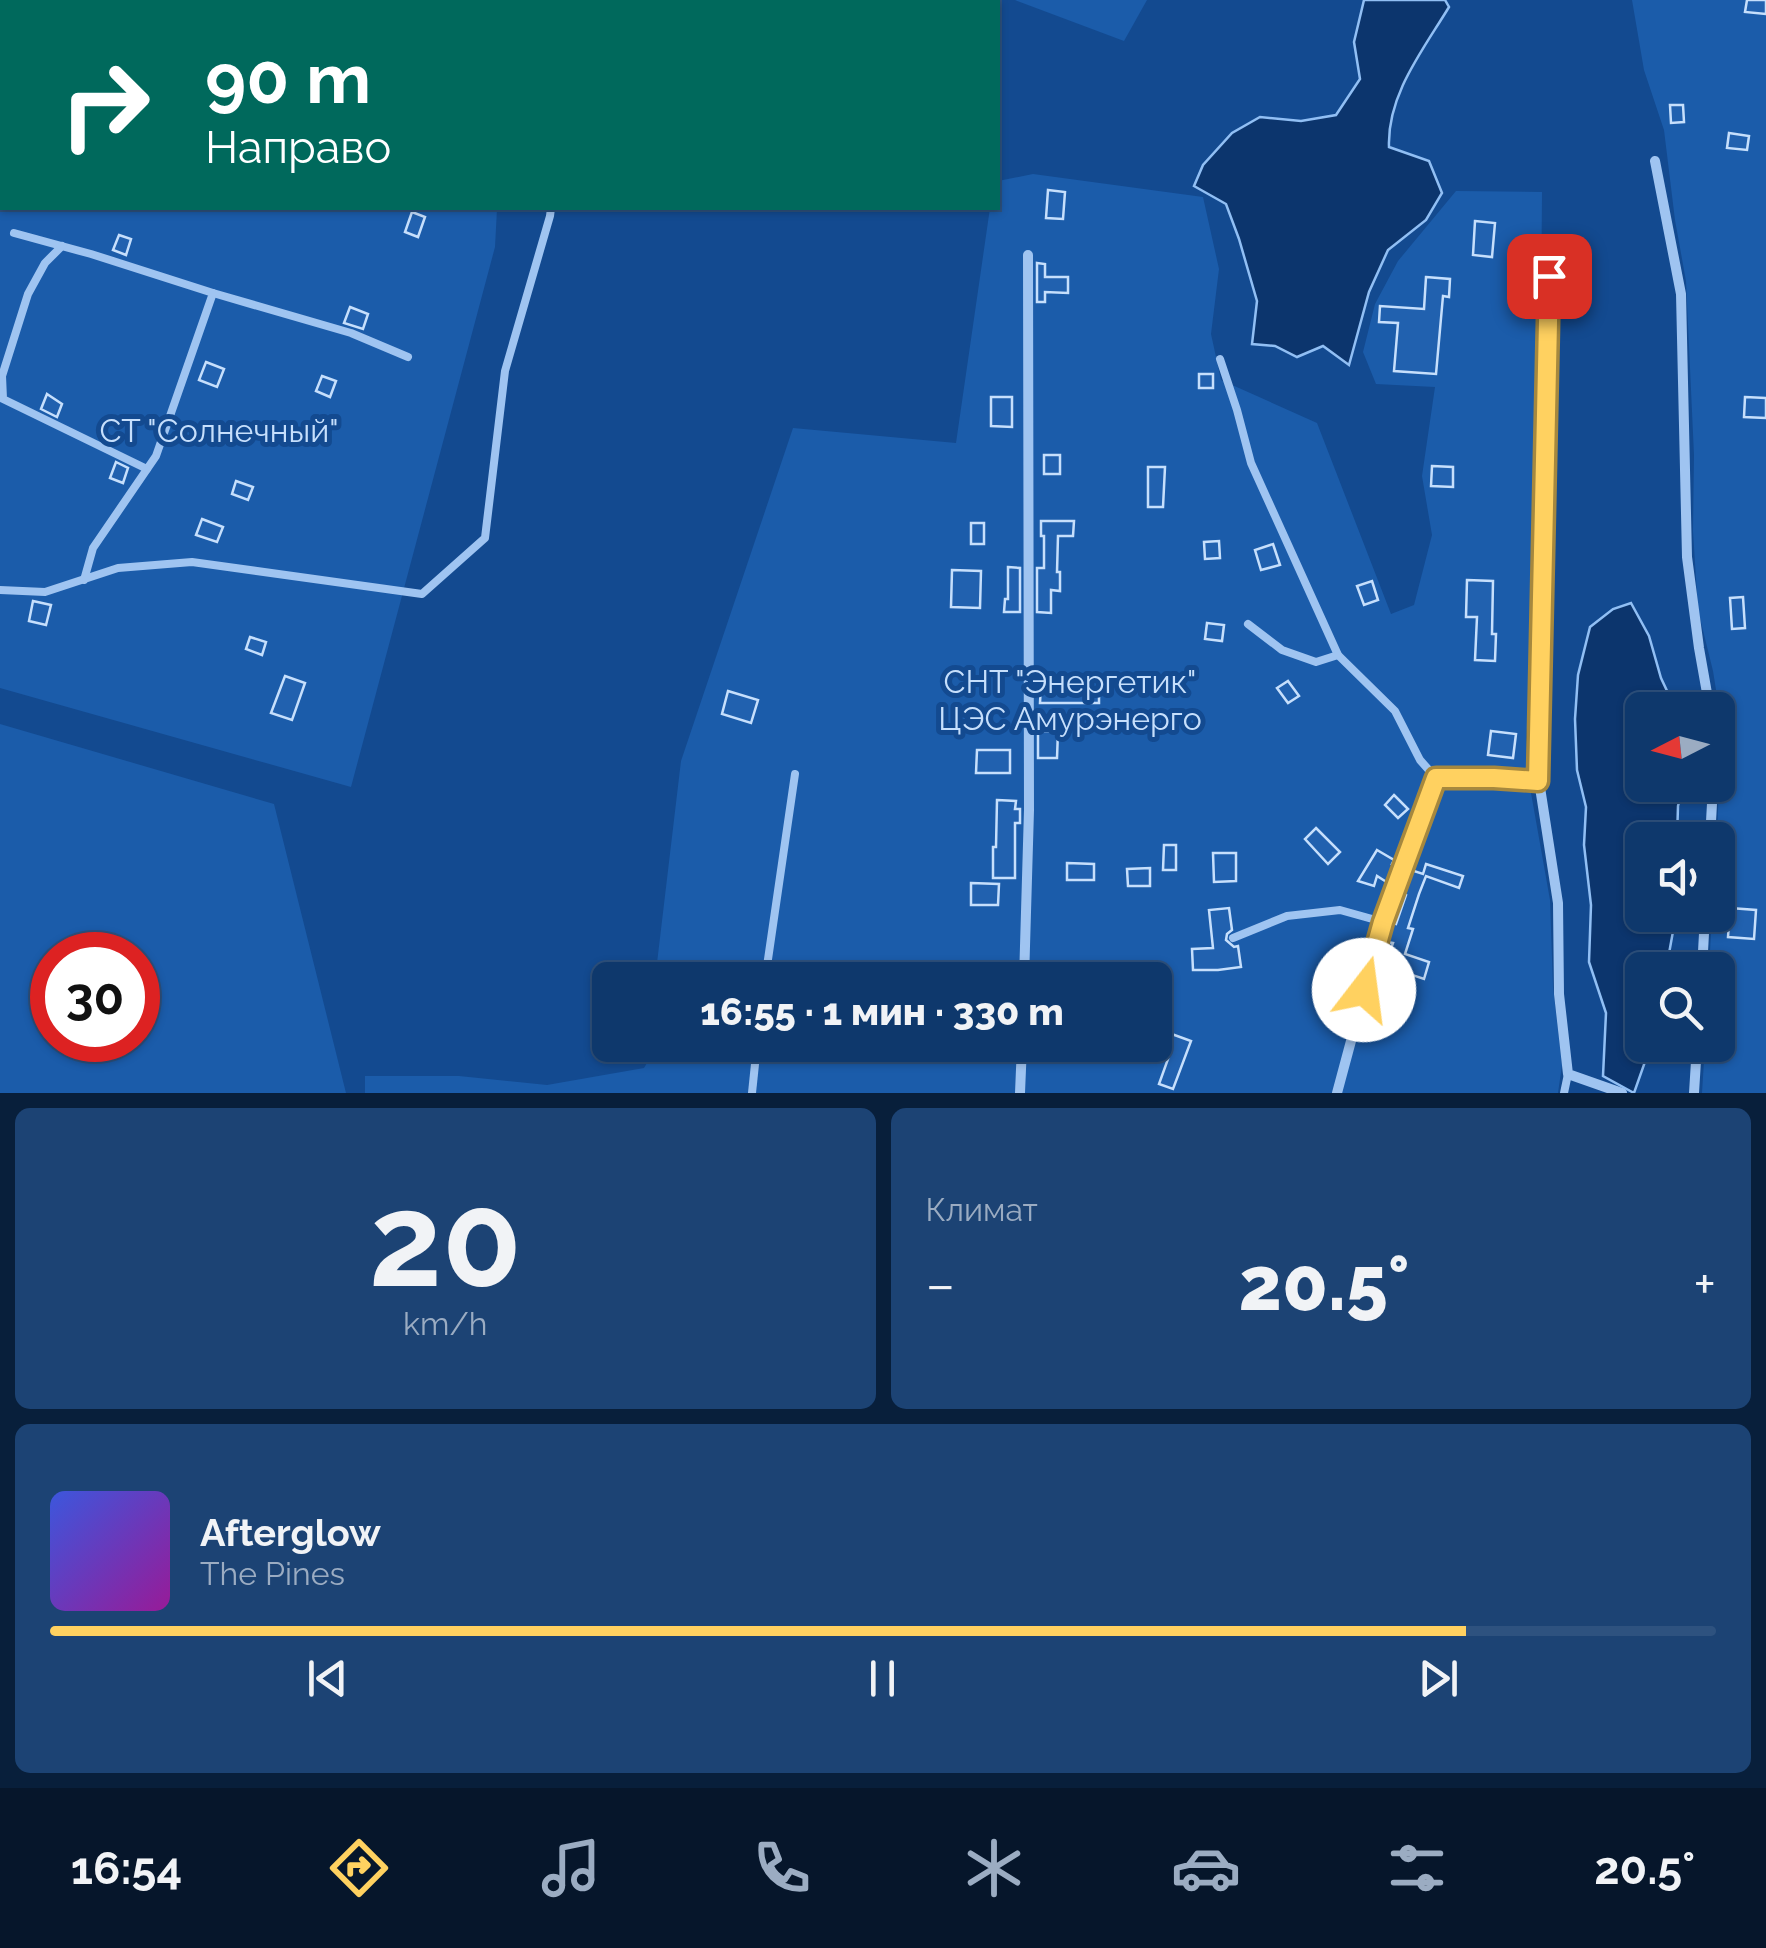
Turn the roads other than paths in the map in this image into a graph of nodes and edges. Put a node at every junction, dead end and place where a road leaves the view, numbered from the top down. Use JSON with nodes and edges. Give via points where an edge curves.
{"nodes":[{"id":1,"x":1654,"y":161,"type":"dead end"},
{"id":2,"x":550,"y":210,"type":"edge"},
{"id":3,"x":14,"y":233,"type":"dead end"},
{"id":4,"x":62,"y":246,"type":"junction"},
{"id":5,"x":1028,"y":256,"type":"dead end"},
{"id":6,"x":1549,"y":276,"type":"dead end"},
{"id":7,"x":213,"y":293,"type":"junction"},
{"id":8,"x":408,"y":357,"type":"dead end"},
{"id":9,"x":1220,"y":360,"type":"dead end"},
{"id":10,"x":146,"y":469,"type":"junction"},
{"id":11,"x":84,"y":580,"type":"junction"},
{"id":12,"x":0,"y":590,"type":"edge"},
{"id":13,"x":1248,"y":624,"type":"dead end"},
{"id":14,"x":1338,"y":655,"type":"junction"},
{"id":15,"x":1707,"y":692,"type":"edge"},
{"id":16,"x":796,"y":774,"type":"dead end"},
{"id":17,"x":1436,"y":778,"type":"junction"},
{"id":18,"x":1538,"y":781,"type":"junction"},
{"id":19,"x":1383,"y":922,"type":"junction"},
{"id":20,"x":1234,"y":938,"type":"dead end"},
{"id":21,"x":768,"y":962,"type":"edge"},
{"id":22,"x":1025,"y":962,"type":"edge"},
{"id":23,"x":755,"y":1062,"type":"edge"},
{"id":24,"x":1021,"y":1062,"type":"edge"},
{"id":25,"x":1696,"y":1062,"type":"edge"},
{"id":26,"x":1568,"y":1074,"type":"junction"},
{"id":27,"x":752,"y":1093,"type":"edge"},
{"id":28,"x":1020,"y":1093,"type":"edge"},
{"id":29,"x":1337,"y":1093,"type":"edge"},
{"id":30,"x":1564,"y":1093,"type":"edge"},
{"id":31,"x":1622,"y":1093,"type":"edge"},
{"id":32,"x":1694,"y":1093,"type":"edge"}],
"edges":[{"from":1,"to":15,"type":"street","via":[[1681,294],[1687,557]]},
{"from":2,"to":11,"type":"lane","via":[[505,371],[484,538],[422,594],[192,562],[118,568]]},
{"from":3,"to":4,"type":"lane"},
{"from":4,"to":7,"type":"lane"},
{"from":4,"to":10,"type":"lane","via":[[28,294],[2,376],[3,399]]},
{"from":5,"to":22,"type":"street"},
{"from":6,"to":18,"type":"street"},
{"from":7,"to":8,"type":"lane"},
{"from":7,"to":10,"type":"lane"},
{"from":9,"to":14,"type":"lane","via":[[1251,463]]},
{"from":10,"to":11,"type":"lane","via":[[92,548]]},
{"from":11,"to":12,"type":"lane","via":[[46,592]]},
{"from":13,"to":14,"type":"lane","via":[[1282,650],[1316,662]]},
{"from":14,"to":17,"type":"lane","via":[[1394,711]]},
{"from":16,"to":21,"type":"lane"},
{"from":17,"to":18,"type":"street"},
{"from":17,"to":19,"type":"street"},
{"from":18,"to":26,"type":"street","via":[[1558,904]]},
{"from":19,"to":20,"type":"lane","via":[[1340,910],[1286,916]]},
{"from":19,"to":29,"type":"street"},
{"from":23,"to":27,"type":"lane"},
{"from":24,"to":28,"type":"street"},
{"from":25,"to":32,"type":"street"},
{"from":26,"to":30,"type":"lane"},
{"from":26,"to":31,"type":"street"}]}
